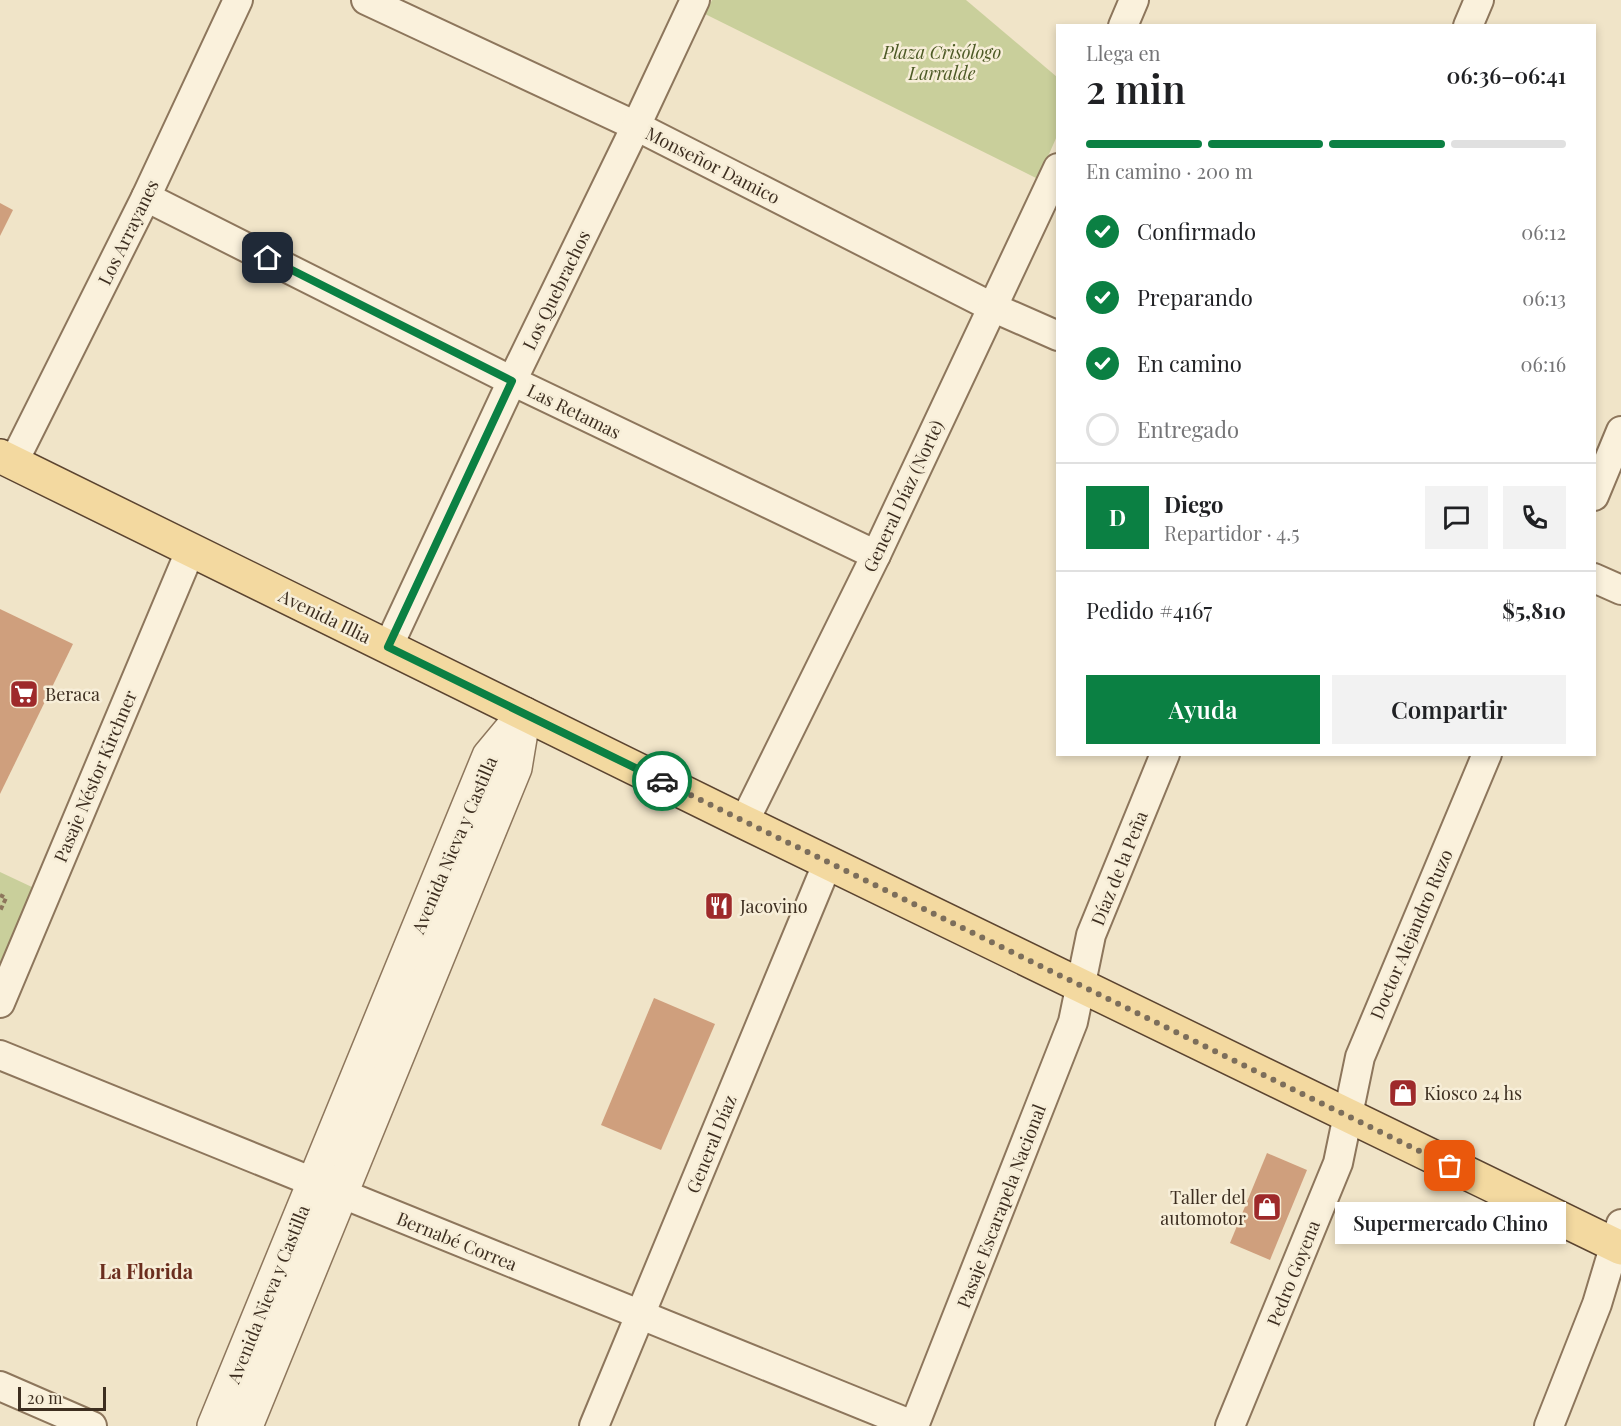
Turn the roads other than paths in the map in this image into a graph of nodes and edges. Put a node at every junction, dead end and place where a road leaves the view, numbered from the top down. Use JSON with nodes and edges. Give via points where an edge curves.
{"nodes":[{"id":1,"x":238,"y":0,"type":"edge"},
{"id":2,"x":366,"y":0,"type":"edge"},
{"id":3,"x":695,"y":0,"type":"edge"},
{"id":4,"x":1134,"y":0,"type":"edge"},
{"id":5,"x":1479,"y":0,"type":"edge"},
{"id":6,"x":1124,"y":24,"type":"edge"},
{"id":7,"x":1469,"y":24,"type":"edge"},
{"id":8,"x":636,"y":126,"type":"junction"},
{"id":9,"x":1056,"y":172,"type":"edge"},
{"id":10,"x":146,"y":197,"type":"junction"},
{"id":11,"x":992,"y":306,"type":"junction"},
{"id":12,"x":1056,"y":335,"type":"edge"},
{"id":13,"x":512,"y":381,"type":"junction"},
{"id":14,"x":1621,"y":431,"type":"edge"},
{"id":15,"x":6,"y":460,"type":"edge"},
{"id":16,"x":1596,"y":491,"type":"edge"},
{"id":17,"x":191,"y":549,"type":"junction"},
{"id":18,"x":876,"y":555,"type":"junction"},
{"id":19,"x":1596,"y":579,"type":"edge"},
{"id":20,"x":1621,"y":590,"type":"edge"},
{"id":21,"x":388,"y":647,"type":"junction"},
{"id":22,"x":524,"y":714,"type":"junction"},
{"id":23,"x":1164,"y":756,"type":"edge"},
{"id":24,"x":1486,"y":756,"type":"edge"},
{"id":25,"x":744,"y":822,"type":"junction"},
{"id":26,"x":828,"y":862,"type":"junction"},
{"id":27,"x":1081,"y":985,"type":"junction"},
{"id":28,"x":0,"y":1004,"type":"edge"},
{"id":29,"x":0,"y":1055,"type":"edge"},
{"id":30,"x":1347,"y":1116,"type":"junction"},
{"id":31,"x":328,"y":1188,"type":"junction"},
{"id":32,"x":1619,"y":1239,"type":"edge"},
{"id":33,"x":640,"y":1316,"type":"junction"},
{"id":34,"x":0,"y":1386,"type":"edge"},
{"id":35,"x":92,"y":1426,"type":"edge"},
{"id":36,"x":214,"y":1426,"type":"edge"},
{"id":37,"x":246,"y":1426,"type":"edge"},
{"id":38,"x":594,"y":1426,"type":"edge"},
{"id":39,"x":914,"y":1426,"type":"edge"},
{"id":40,"x":1230,"y":1426,"type":"edge"},
{"id":41,"x":1549,"y":1426,"type":"edge"}],
"edges":[{"from":1,"to":10,"type":"street","name":"Los Arrayanes"},
{"from":2,"to":8,"type":"street","name":"Monseñor Damico"},
{"from":3,"to":8,"type":"street","name":"Los Quebrachos"},
{"from":4,"to":6,"type":"street"},
{"from":5,"to":7,"type":"street"},
{"from":8,"to":11,"type":"street","name":"Monseñor Damico"},
{"from":8,"to":13,"type":"street","name":"Los Quebrachos"},
{"from":9,"to":11,"type":"street","name":"General Díaz (Norte)"},
{"from":10,"to":13,"type":"street","name":"Las Retamas"},
{"from":10,"to":15,"type":"street","name":"Los Arrayanes"},
{"from":11,"to":12,"type":"street","name":"Monseñor Damico"},
{"from":11,"to":18,"type":"street","name":"General Díaz (Norte)"},
{"from":13,"to":18,"type":"street","name":"Las Retamas"},
{"from":13,"to":21,"type":"street","name":"Los Quebrachos"},
{"from":14,"to":16,"type":"street"},
{"from":15,"to":17,"type":"main road","name":"Avenida Illia"},
{"from":17,"to":21,"type":"main road","name":"Avenida Illia"},
{"from":17,"to":28,"type":"street","name":"Pasaje Néstor Kirchner"},
{"from":18,"to":25,"type":"street","name":"General Díaz (Norte)"},
{"from":19,"to":20,"type":"street"},
{"from":21,"to":22,"type":"main road","name":"Avenida Illia"},
{"from":22,"to":25,"type":"main road","name":"Avenida Illia"},
{"from":22,"to":31,"type":"street","name":"Avenida Nieva y Castilla","via":[[515,768]]},
{"from":23,"to":27,"type":"street","name":"Díaz de la Peña","via":[[1091,935]]},
{"from":24,"to":30,"type":"street","name":"Doctor Alejandro Ruzo","via":[[1360,1057]]},
{"from":25,"to":26,"type":"main road","name":"Avenida Illia"},
{"from":26,"to":27,"type":"main road","name":"Avenida Illia"},
{"from":26,"to":33,"type":"street","name":"General Díaz"},
{"from":27,"to":30,"type":"main road","name":"Avenida Illia"},
{"from":27,"to":39,"type":"street","name":"Pasaje Escarapela Nacional","via":[[1073,1022]]},
{"from":29,"to":31,"type":"street","name":"Bernabé Correa"},
{"from":30,"to":32,"type":"main road","name":"Avenida Illia"},
{"from":30,"to":40,"type":"street","name":"Pedro Goyena","via":[[1338,1163]]},
{"from":31,"to":33,"type":"street","name":"Bernabé Correa"},
{"from":31,"to":36,"type":"street","name":"Avenida Nieva y Castilla"},
{"from":31,"to":37,"type":"street","name":"Avenida Nieva y Castilla"},
{"from":32,"to":41,"type":"street"},
{"from":33,"to":38,"type":"street","name":"General Díaz"},
{"from":33,"to":39,"type":"street","name":"Bernabé Correa"},
{"from":34,"to":35,"type":"street"}]}
